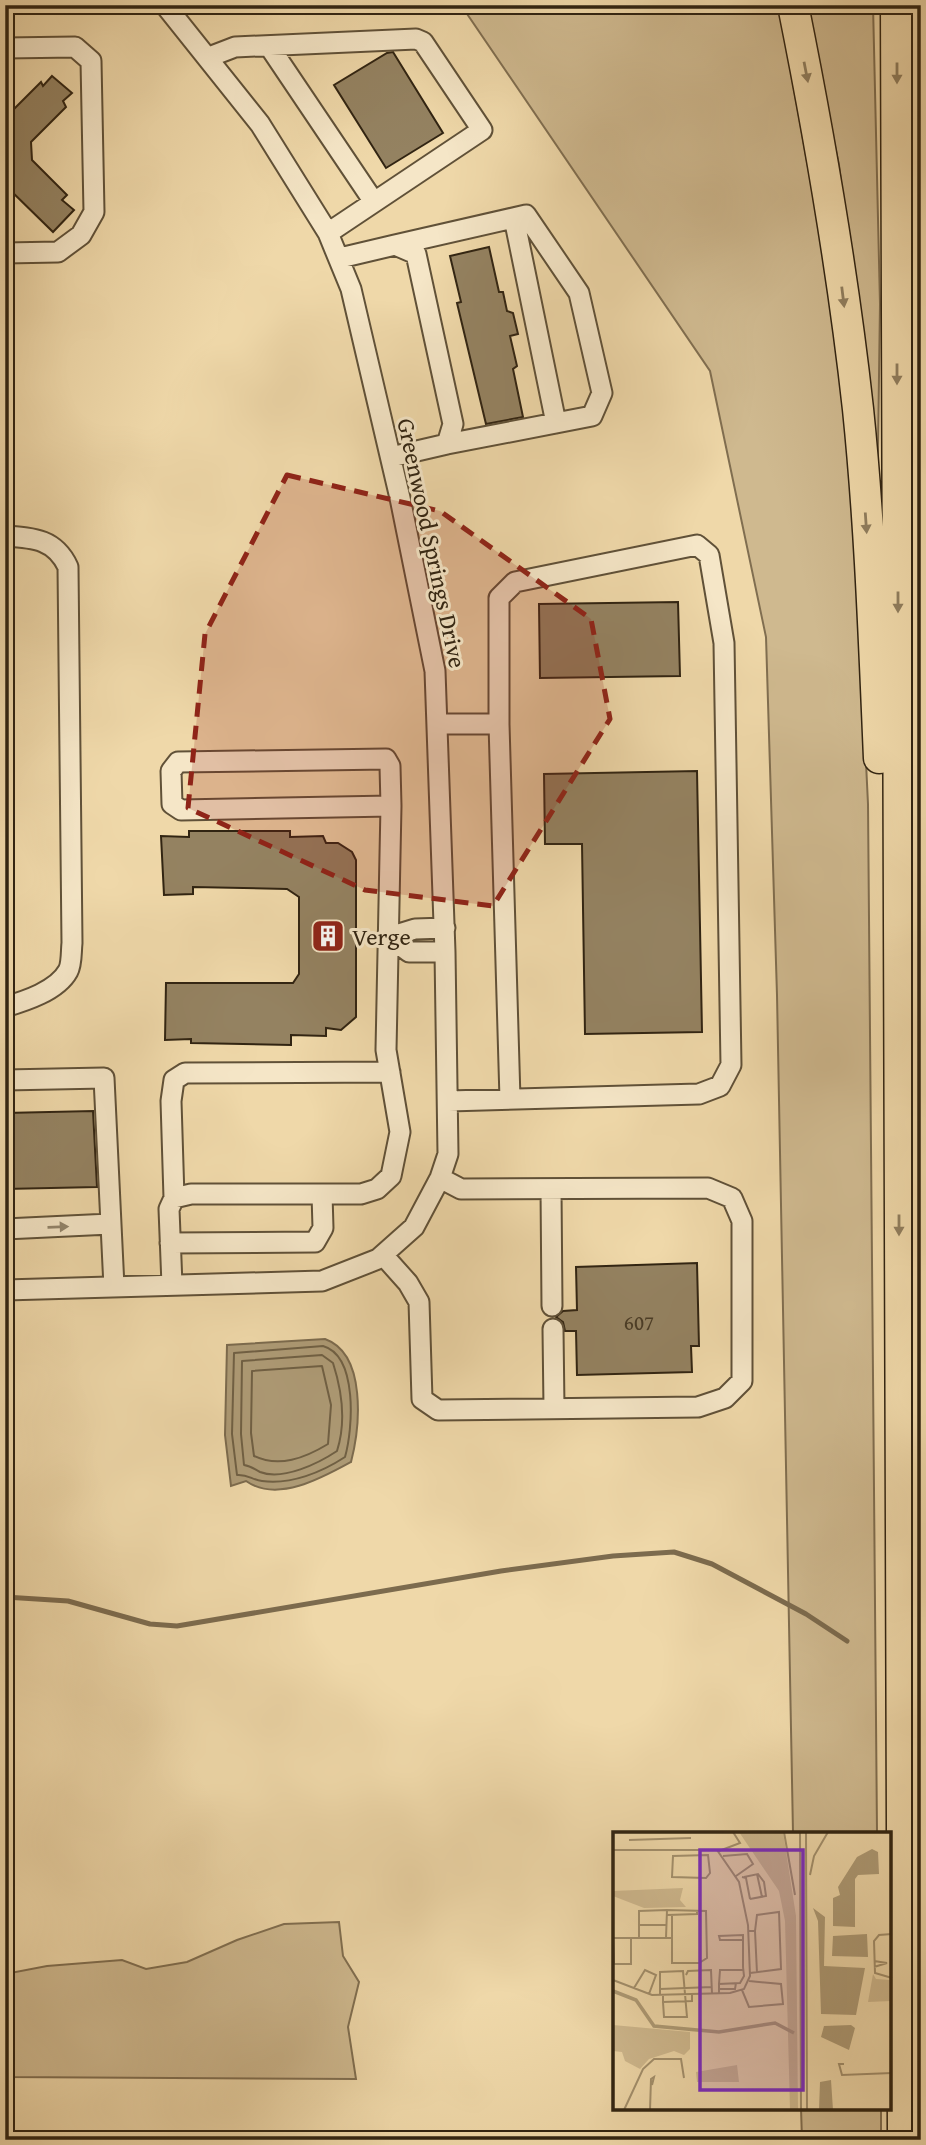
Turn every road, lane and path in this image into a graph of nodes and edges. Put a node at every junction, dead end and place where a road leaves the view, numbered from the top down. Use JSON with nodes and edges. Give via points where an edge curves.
{"nodes":[{"id":1,"x":793,"y":5,"type":"edge"},
{"id":2,"x":896,"y":5,"type":"edge"},
{"id":3,"x":172,"y":7,"type":"edge"},
{"id":4,"x":269,"y":46,"type":"junction"},
{"id":5,"x":5,"y":48,"type":"edge"},
{"id":6,"x":209,"y":57,"type":"junction"},
{"id":7,"x":374,"y":202,"type":"junction"},
{"id":8,"x":514,"y":218,"type":"junction"},
{"id":9,"x":328,"y":233,"type":"junction"},
{"id":10,"x":395,"y":245,"type":"junction"},
{"id":11,"x":5,"y":253,"type":"edge"},
{"id":12,"x":340,"y":258,"type":"junction"},
{"id":13,"x":556,"y":423,"type":"junction"},
{"id":14,"x":447,"y":444,"type":"junction"},
{"id":15,"x":391,"y":457,"type":"junction"},
{"id":16,"x":5,"y":536,"type":"edge"},
{"id":17,"x":439,"y":724,"type":"junction"},
{"id":18,"x":499,"y":724,"type":"junction"},
{"id":19,"x":391,"y":806,"type":"junction"},
{"id":20,"x":445,"y":928,"type":"junction"},
{"id":21,"x":390,"y":937,"type":"junction"},
{"id":22,"x":445,"y":952,"type":"junction"},
{"id":23,"x":5,"y":1007,"type":"edge"},
{"id":24,"x":390,"y":1072,"type":"junction"},
{"id":25,"x":5,"y":1080,"type":"edge"},
{"id":26,"x":510,"y":1099,"type":"junction"},
{"id":27,"x":449,"y":1101,"type":"junction"},
{"id":28,"x":899,"y":1157,"type":"junction"},
{"id":29,"x":440,"y":1178,"type":"junction"},
{"id":30,"x":551,"y":1189,"type":"junction"},
{"id":31,"x":322,"y":1194,"type":"junction"},
{"id":32,"x":174,"y":1198,"type":"junction"},
{"id":33,"x":110,"y":1224,"type":"junction"},
{"id":34,"x":5,"y":1229,"type":"edge"},
{"id":35,"x":170,"y":1244,"type":"junction"},
{"id":36,"x":383,"y":1255,"type":"junction"},
{"id":37,"x":172,"y":1285,"type":"junction"},
{"id":38,"x":114,"y":1287,"type":"junction"},
{"id":39,"x":5,"y":1290,"type":"edge"},
{"id":40,"x":552,"y":1306,"type":"dead end"},
{"id":41,"x":553,"y":1329,"type":"dead end"},
{"id":42,"x":554,"y":1408,"type":"junction"},
{"id":43,"x":903,"y":2140,"type":"edge"}],
"edges":[{"from":1,"to":28,"type":"highway","one_way":true,"via":[[834,224],[858,410]]},
{"from":2,"to":28,"type":"highway","one_way":true},
{"from":3,"to":6,"type":"street","name":"Greenwood Springs Drive"},
{"from":4,"to":6,"type":"street","via":[[235,47]]},
{"from":4,"to":7,"type":"street"},
{"from":4,"to":7,"type":"street","via":[[423,42],[482,130]]},
{"from":5,"to":11,"type":"street","via":[[75,47],[91,61],[94,212],[81,235],[58,252]]},
{"from":6,"to":9,"type":"street","name":"Greenwood Springs Drive","via":[[260,124]]},
{"from":7,"to":9,"type":"street"},
{"from":8,"to":10,"type":"street"},
{"from":8,"to":13,"type":"street"},
{"from":8,"to":13,"type":"street","via":[[526,215],[579,293],[602,393],[592,416]]},
{"from":9,"to":12,"type":"street","name":"Greenwood Springs Drive"},
{"from":10,"to":12,"type":"street"},
{"from":10,"to":14,"type":"street","via":[[416,254],[453,424]]},
{"from":12,"to":15,"type":"street","name":"Greenwood Springs Drive"},
{"from":13,"to":14,"type":"street"},
{"from":14,"to":15,"type":"street"},
{"from":15,"to":17,"type":"street","name":"Greenwood Springs Drive","via":[[428,625]]},
{"from":16,"to":23,"type":"street","via":[[46,542],[61,551],[68,567],[72,943],[69,969],[59,981]]},
{"from":17,"to":18,"type":"street"},
{"from":17,"to":20,"type":"street","name":"Greenwood Springs Drive"},
{"from":18,"to":26,"type":"street"},
{"from":18,"to":26,"type":"street","via":[[499,598],[515,582],[697,545],[709,555],[724,643],[731,1065],[720,1086],[699,1094]]},
{"from":19,"to":19,"type":"street","via":[[390,766],[381,757],[178,762],[171,771],[172,804],[181,810]]},
{"from":19,"to":21,"type":"street"},
{"from":20,"to":21,"type":"street","via":[[415,929]]},
{"from":20,"to":22,"type":"street","name":"Greenwood Springs Drive"},
{"from":21,"to":22,"type":"street","via":[[409,951]]},
{"from":21,"to":24,"type":"street","via":[[386,1049]]},
{"from":22,"to":27,"type":"street","name":"Greenwood Springs Drive"},
{"from":24,"to":31,"type":"street","via":[[400,1132],[391,1176],[377,1189],[361,1194]]},
{"from":24,"to":32,"type":"street","via":[[185,1073],[174,1080],[171,1101]]},
{"from":25,"to":33,"type":"street","via":[[104,1079]]},
{"from":26,"to":27,"type":"street"},
{"from":27,"to":29,"type":"street","name":"Greenwood Springs Drive","via":[[448,1154]]},
{"from":28,"to":43,"type":"highway","one_way":true},
{"from":29,"to":30,"type":"street","via":[[461,1189]]},
{"from":29,"to":36,"type":"street","name":"Greenwood Springs Drive","via":[[414,1227]]},
{"from":30,"to":40,"type":"street"},
{"from":30,"to":42,"type":"street","via":[[708,1188],[732,1198],[742,1221],[742,1381],[725,1398],[698,1407]]},
{"from":31,"to":32,"type":"street","via":[[191,1194]]},
{"from":31,"to":35,"type":"street","via":[[323,1228],[315,1242]]},
{"from":32,"to":35,"type":"street","via":[[169,1209]]},
{"from":34,"to":33,"type":"street","one_way":true},
{"from":33,"to":38,"type":"street"},
{"from":35,"to":37,"type":"street"},
{"from":36,"to":37,"type":"street","name":"Greenwood Springs Drive","via":[[322,1281]]},
{"from":36,"to":42,"type":"street","via":[[419,1302],[422,1399],[438,1410]]},
{"from":37,"to":38,"type":"street","name":"Greenwood Springs Drive"},
{"from":38,"to":39,"type":"street","name":"Greenwood Springs Drive"},
{"from":41,"to":42,"type":"street"}]}
